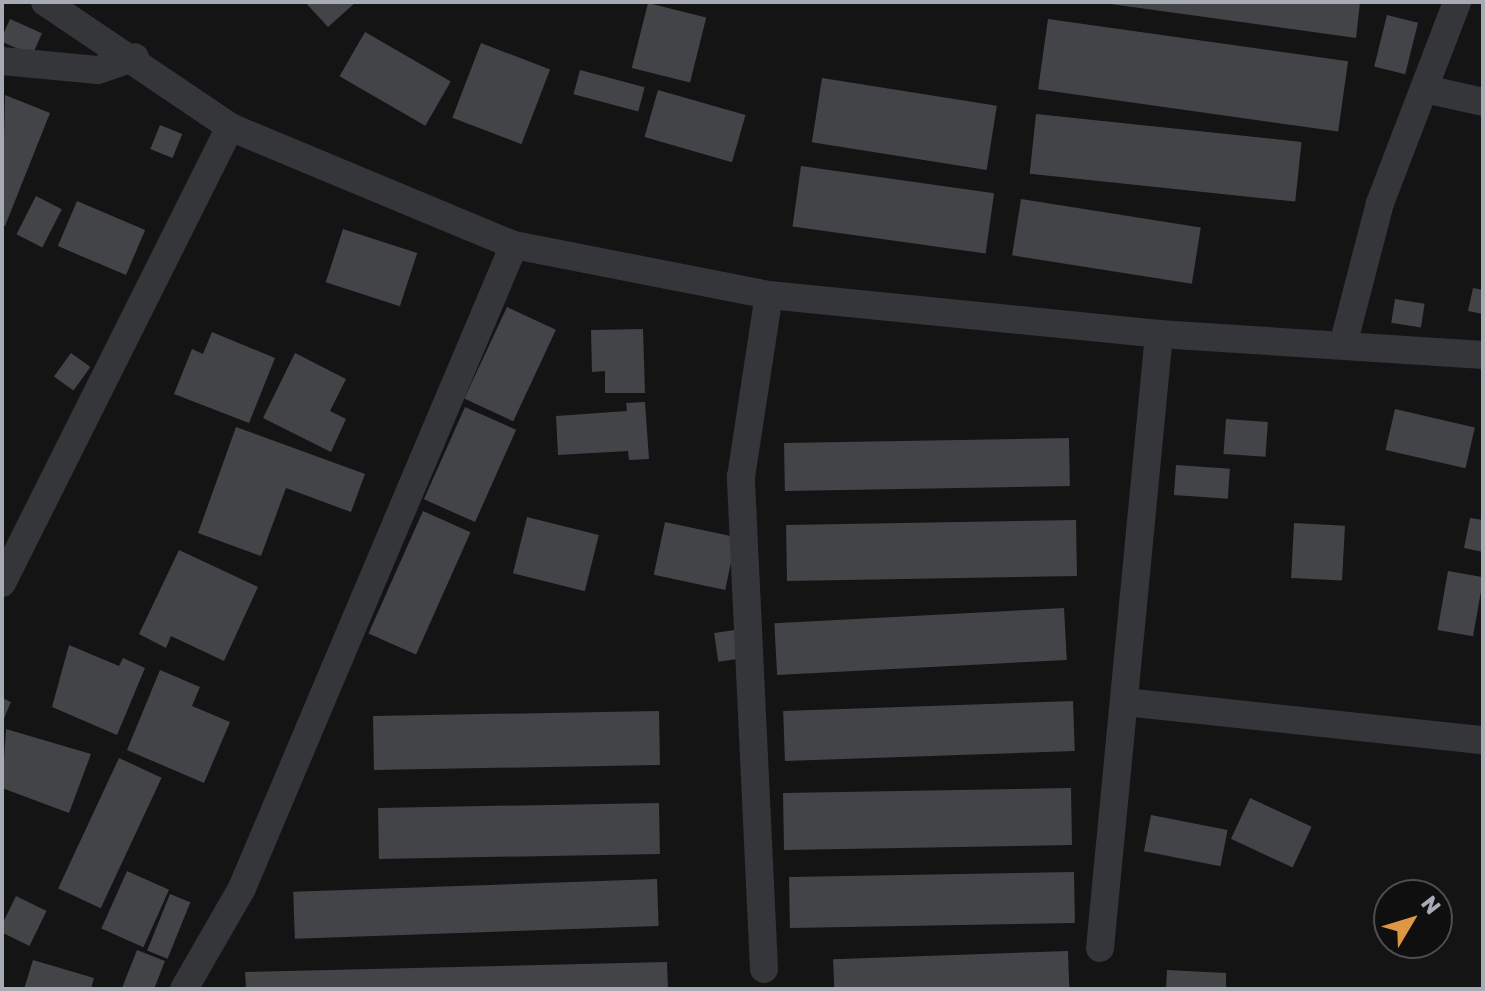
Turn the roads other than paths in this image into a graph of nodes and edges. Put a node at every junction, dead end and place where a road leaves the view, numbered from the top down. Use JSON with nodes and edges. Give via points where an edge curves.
{"nodes":[{"id":1,"x":45,"y":2,"type":"edge"},
{"id":2,"x":1457,"y":2,"type":"edge"},
{"id":3,"x":135,"y":57,"type":"junction"},
{"id":4,"x":2,"y":61,"type":"edge"},
{"id":5,"x":1425,"y":89,"type":"junction"},
{"id":6,"x":1483,"y":102,"type":"edge"},
{"id":7,"x":230,"y":127,"type":"junction"},
{"id":8,"x":514,"y":245,"type":"junction"},
{"id":9,"x":769,"y":295,"type":"junction"},
{"id":10,"x":1159,"y":334,"type":"junction"},
{"id":11,"x":1343,"y":345,"type":"junction"},
{"id":12,"x":1483,"y":355,"type":"edge"},
{"id":13,"x":2,"y":583,"type":"edge"},
{"id":14,"x":1125,"y":702,"type":"junction"},
{"id":15,"x":1483,"y":740,"type":"edge"},
{"id":16,"x":1100,"y":948,"type":"dead end"},
{"id":17,"x":764,"y":969,"type":"dead end"},
{"id":18,"x":184,"y":989,"type":"edge"}],
"edges":[{"from":1,"to":3,"type":"street"},
{"from":2,"to":5,"type":"street"},
{"from":3,"to":4,"type":"street","via":[[98,70]]},
{"from":3,"to":7,"type":"street"},
{"from":5,"to":6,"type":"street"},
{"from":5,"to":11,"type":"street","via":[[1380,203]]},
{"from":7,"to":8,"type":"street"},
{"from":7,"to":13,"type":"street"},
{"from":8,"to":9,"type":"street"},
{"from":8,"to":18,"type":"street","via":[[242,888]]},
{"from":9,"to":10,"type":"street"},
{"from":9,"to":17,"type":"street","via":[[741,477]]},
{"from":10,"to":11,"type":"street"},
{"from":10,"to":14,"type":"street"},
{"from":11,"to":12,"type":"street"},
{"from":14,"to":15,"type":"street"},
{"from":14,"to":16,"type":"street"}]}
